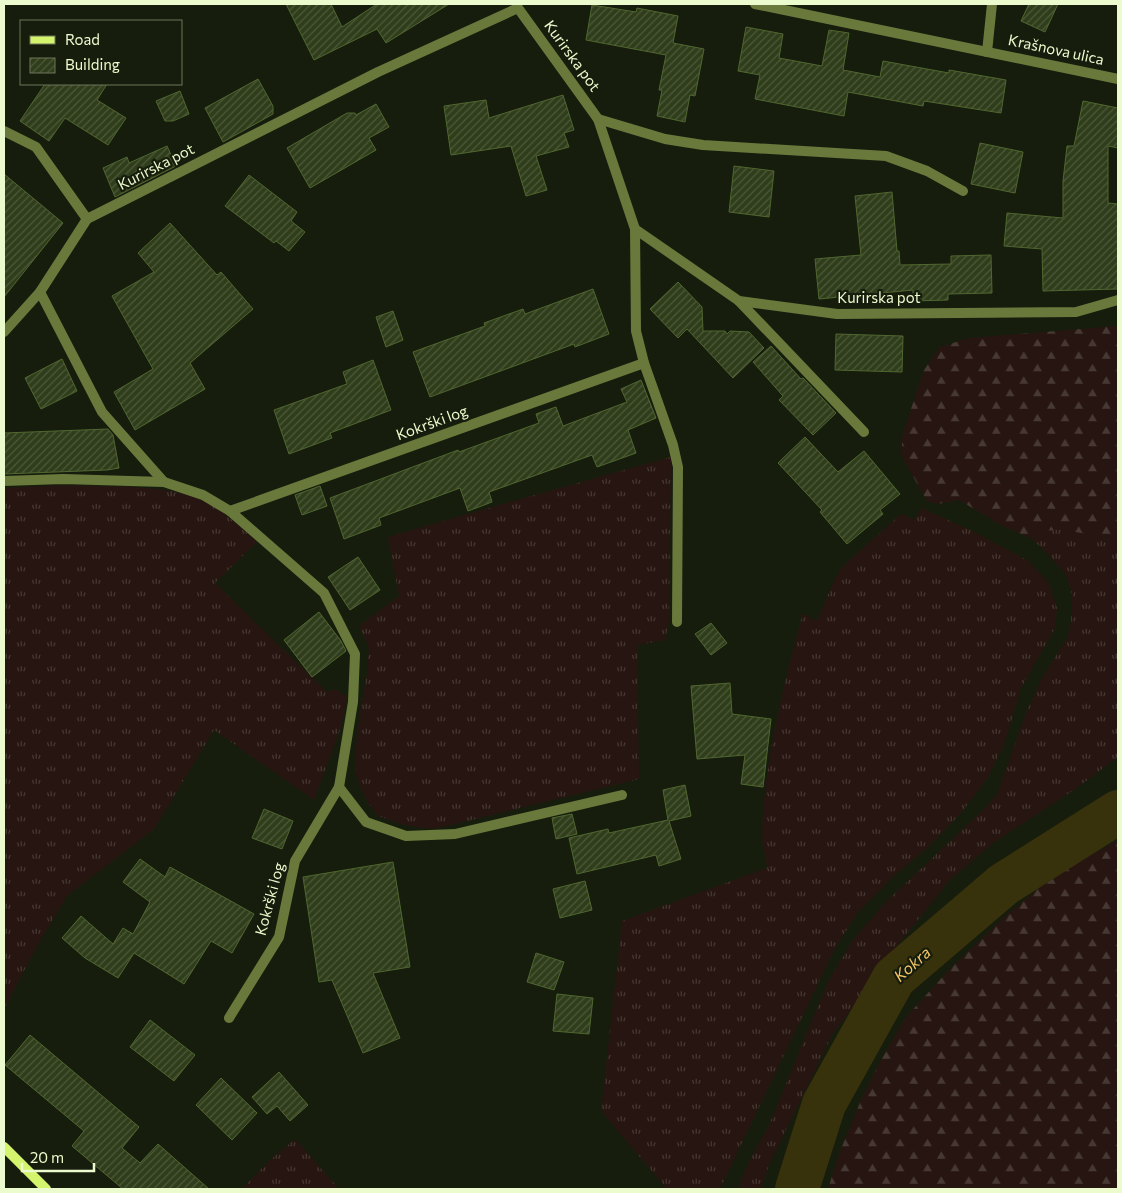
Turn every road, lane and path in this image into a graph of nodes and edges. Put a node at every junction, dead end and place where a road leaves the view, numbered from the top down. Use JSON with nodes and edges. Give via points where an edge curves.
{"nodes":[{"id":1,"x":755,"y":4,"type":"edge"},
{"id":2,"x":992,"y":4,"type":"edge"},
{"id":3,"x":521,"y":6,"type":"edge"},
{"id":4,"x":987,"y":52,"type":"junction"},
{"id":5,"x":1118,"y":78,"type":"edge"},
{"id":6,"x":598,"y":119,"type":"junction"},
{"id":7,"x":4,"y":131,"type":"edge"},
{"id":8,"x":963,"y":191,"type":"dead end"},
{"id":9,"x":87,"y":219,"type":"junction"},
{"id":10,"x":635,"y":229,"type":"junction"},
{"id":11,"x":40,"y":292,"type":"junction"},
{"id":12,"x":1118,"y":300,"type":"edge"},
{"id":13,"x":739,"y":301,"type":"junction"},
{"id":14,"x":4,"y":332,"type":"edge"},
{"id":15,"x":644,"y":363,"type":"junction"},
{"id":16,"x":864,"y":432,"type":"dead end"},
{"id":17,"x":4,"y":482,"type":"edge"},
{"id":18,"x":164,"y":482,"type":"junction"},
{"id":19,"x":230,"y":511,"type":"junction"},
{"id":20,"x":677,"y":622,"type":"dead end"},
{"id":21,"x":340,"y":787,"type":"junction"},
{"id":22,"x":622,"y":795,"type":"dead end"},
{"id":23,"x":229,"y":1018,"type":"dead end"},
{"id":24,"x":4,"y":1147,"type":"edge"},
{"id":25,"x":46,"y":1189,"type":"edge"}],
"edges":[{"from":1,"to":4,"type":"street","name":"Krašnova ulica"},
{"from":2,"to":4,"type":"street","name":"Krašnova ulica"},
{"from":3,"to":6,"type":"street","name":"Kurirska pot"},
{"from":3,"to":9,"type":"street","name":"Kurirska pot","via":[[378,72]]},
{"from":4,"to":5,"type":"street","name":"Krašnova ulica"},
{"from":6,"to":8,"type":"street","via":[[665,139],[703,145],[886,156],[927,171]]},
{"from":6,"to":10,"type":"street","name":"Kurirska pot"},
{"from":7,"to":9,"type":"street","via":[[36,147]]},
{"from":9,"to":11,"type":"street"},
{"from":10,"to":13,"type":"street","name":"Kurirska pot"},
{"from":10,"to":15,"type":"street","via":[[636,331]]},
{"from":11,"to":14,"type":"street"},
{"from":11,"to":18,"type":"street","via":[[102,412]]},
{"from":12,"to":13,"type":"street","name":"Kurirska pot","via":[[1076,312],[837,314]]},
{"from":13,"to":16,"type":"street"},
{"from":15,"to":19,"type":"street","name":"Kokrški log"},
{"from":15,"to":20,"type":"street","via":[[678,467]]},
{"from":17,"to":18,"type":"street","name":"Kokrški log","via":[[63,479]]},
{"from":18,"to":19,"type":"street","name":"Kokrški log","via":[[203,495]]},
{"from":19,"to":21,"type":"street","name":"Kokrški log","via":[[324,593],[355,654],[353,702]]},
{"from":21,"to":22,"type":"street","via":[[366,822],[406,836],[455,834]]},
{"from":21,"to":23,"type":"street","name":"Kokrški log","via":[[296,861],[279,937]]},
{"from":24,"to":25,"type":"street"}]}
